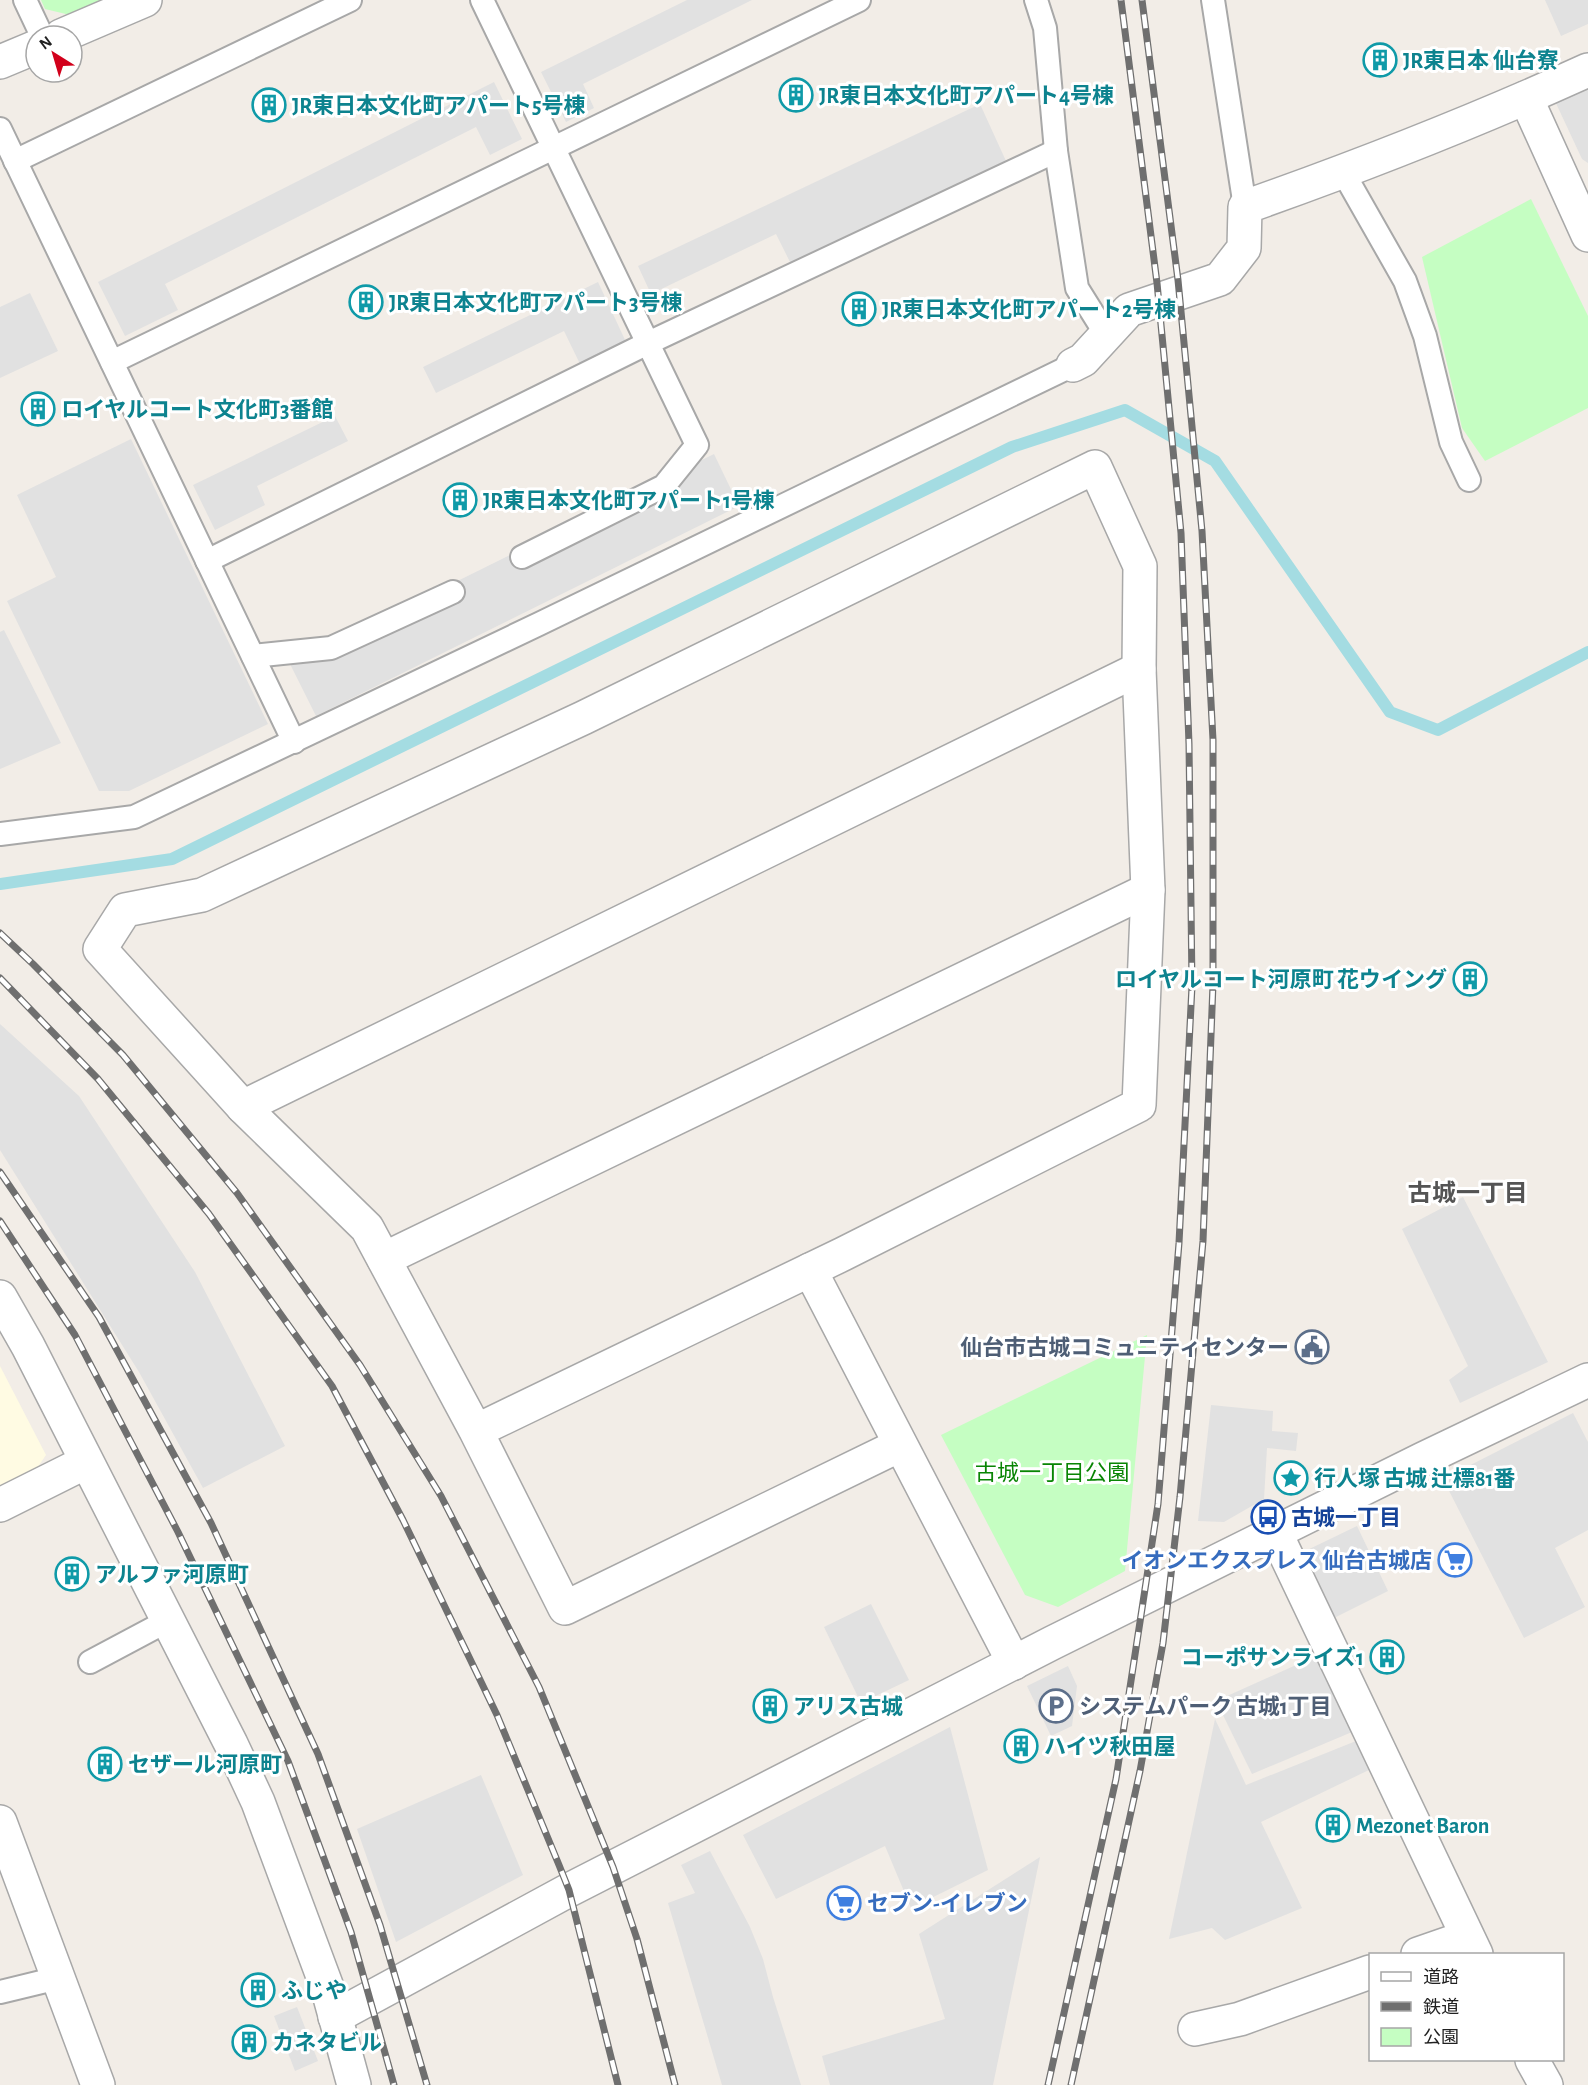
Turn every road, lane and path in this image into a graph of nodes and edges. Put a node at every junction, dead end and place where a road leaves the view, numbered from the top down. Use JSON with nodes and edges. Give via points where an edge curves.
{"nodes":[{"id":1,"x":25,"y":0,"type":"edge"},
{"id":2,"x":145,"y":0,"type":"edge"},
{"id":3,"x":350,"y":0,"type":"edge"},
{"id":4,"x":482,"y":0,"type":"edge"},
{"id":5,"x":859,"y":0,"type":"edge"},
{"id":6,"x":1036,"y":0,"type":"edge"},
{"id":7,"x":1213,"y":0,"type":"edge"},
{"id":8,"x":36,"y":24,"type":"edge"},
{"id":9,"x":84,"y":26,"type":"edge"},
{"id":10,"x":24,"y":52,"type":"edge"},
{"id":11,"x":0,"y":62,"type":"edge"},
{"id":12,"x":1588,"y":70,"type":"edge"},
{"id":13,"x":1526,"y":98,"type":"junction"},
{"id":14,"x":0,"y":129,"type":"edge"},
{"id":15,"x":553,"y":147,"type":"junction"},
{"id":16,"x":1056,"y":151,"type":"junction"},
{"id":17,"x":15,"y":161,"type":"junction"},
{"id":18,"x":1343,"y":172,"type":"junction"},
{"id":19,"x":1245,"y":207,"type":"junction"},
{"id":20,"x":1584,"y":215,"type":"edge"},
{"id":21,"x":1107,"y":336,"type":"junction"},
{"id":22,"x":646,"y":344,"type":"junction"},
{"id":23,"x":112,"y":362,"type":"junction"},
{"id":24,"x":1073,"y":365,"type":"joint"},
{"id":25,"x":1469,"y":480,"type":"dead end"},
{"id":26,"x":522,"y":557,"type":"dead end"},
{"id":27,"x":207,"y":561,"type":"junction"},
{"id":28,"x":453,"y":592,"type":"dead end"},
{"id":29,"x":253,"y":656,"type":"junction"},
{"id":30,"x":1139,"y":669,"type":"junction"},
{"id":31,"x":294,"y":742,"type":"junction"},
{"id":32,"x":0,"y":834,"type":"edge"},
{"id":33,"x":1148,"y":890,"type":"junction"},
{"id":34,"x":243,"y":1107,"type":"junction"},
{"id":35,"x":384,"y":1259,"type":"junction"},
{"id":36,"x":810,"y":1270,"type":"junction"},
{"id":37,"x":0,"y":1297,"type":"edge"},
{"id":38,"x":1588,"y":1380,"type":"edge"},
{"id":39,"x":476,"y":1431,"type":"junction"},
{"id":40,"x":900,"y":1445,"type":"junction"},
{"id":41,"x":86,"y":1462,"type":"junction"},
{"id":42,"x":0,"y":1505,"type":"edge"},
{"id":43,"x":1276,"y":1534,"type":"junction"},
{"id":44,"x":167,"y":1621,"type":"junction"},
{"id":45,"x":90,"y":1662,"type":"dead end"},
{"id":46,"x":1014,"y":1663,"type":"junction"},
{"id":47,"x":0,"y":1821,"type":"edge"},
{"id":48,"x":1472,"y":1946,"type":"edge"},
{"id":49,"x":1425,"y":1953,"type":"edge"},
{"id":50,"x":1369,"y":1973,"type":"edge"},
{"id":51,"x":58,"y":1978,"type":"junction"},
{"id":52,"x":0,"y":1992,"type":"edge"},
{"id":53,"x":335,"y":2017,"type":"junction"},
{"id":54,"x":1195,"y":2029,"type":"dead end"},
{"id":55,"x":1533,"y":2061,"type":"edge"},
{"id":56,"x":348,"y":2080,"type":"edge"},
{"id":57,"x":98,"y":2085,"type":"edge"},
{"id":58,"x":1546,"y":2085,"type":"edge"}],
"edges":[{"from":1,"to":8,"type":"lane"},
{"from":2,"to":9,"type":"street"},
{"from":3,"to":17,"type":"lane"},
{"from":4,"to":15,"type":"lane"},
{"from":5,"to":15,"type":"lane"},
{"from":6,"to":16,"type":"lane","via":[[1045,28]]},
{"from":7,"to":19,"type":"lane"},
{"from":10,"to":11,"type":"street"},
{"from":12,"to":13,"type":"street"},
{"from":13,"to":18,"type":"street"},
{"from":13,"to":20,"type":"street"},
{"from":14,"to":17,"type":"lane"},
{"from":15,"to":22,"type":"lane"},
{"from":15,"to":23,"type":"lane"},
{"from":16,"to":21,"type":"lane","via":[[1077,288]]},
{"from":16,"to":22,"type":"lane"},
{"from":17,"to":23,"type":"lane"},
{"from":18,"to":19,"type":"street"},
{"from":18,"to":25,"type":"lane","via":[[1405,281],[1425,336],[1451,442]]},
{"from":19,"to":21,"type":"street","via":[[1244,248],[1220,279],[1129,310]]},
{"from":21,"to":24,"type":"street"},
{"from":22,"to":26,"type":"lane","via":[[697,445],[664,486]]},
{"from":22,"to":27,"type":"lane"},
{"from":23,"to":27,"type":"lane"},
{"from":24,"to":31,"type":"lane"},
{"from":27,"to":29,"type":"lane"},
{"from":28,"to":29,"type":"lane","via":[[331,648]]},
{"from":29,"to":31,"type":"lane"},
{"from":30,"to":33,"type":"street"},
{"from":30,"to":34,"type":"street"},
{"from":30,"to":34,"type":"street","via":[[1140,566],[1095,467],[594,712],[202,895],[125,910],[100,949]]},
{"from":31,"to":32,"type":"lane","via":[[134,817]]},
{"from":33,"to":35,"type":"street"},
{"from":33,"to":36,"type":"street","via":[[1139,1105]]},
{"from":34,"to":35,"type":"street","via":[[367,1228]]},
{"from":35,"to":39,"type":"street"},
{"from":36,"to":39,"type":"street"},
{"from":36,"to":40,"type":"street"},
{"from":37,"to":41,"type":"street"},
{"from":38,"to":43,"type":"street"},
{"from":39,"to":40,"type":"street","via":[[564,1608]]},
{"from":40,"to":46,"type":"street"},
{"from":41,"to":42,"type":"street"},
{"from":41,"to":44,"type":"street"},
{"from":43,"to":46,"type":"street"},
{"from":43,"to":48,"type":"street"},
{"from":44,"to":45,"type":"lane"},
{"from":44,"to":53,"type":"street","via":[[258,1802]]},
{"from":46,"to":53,"type":"street","via":[[569,1890]]},
{"from":47,"to":51,"type":"street"},
{"from":48,"to":49,"type":"street"},
{"from":50,"to":54,"type":"street","via":[[1240,2019]]},
{"from":51,"to":52,"type":"lane"},
{"from":51,"to":57,"type":"street"},
{"from":53,"to":56,"type":"street"},
{"from":55,"to":58,"type":"street"}]}
